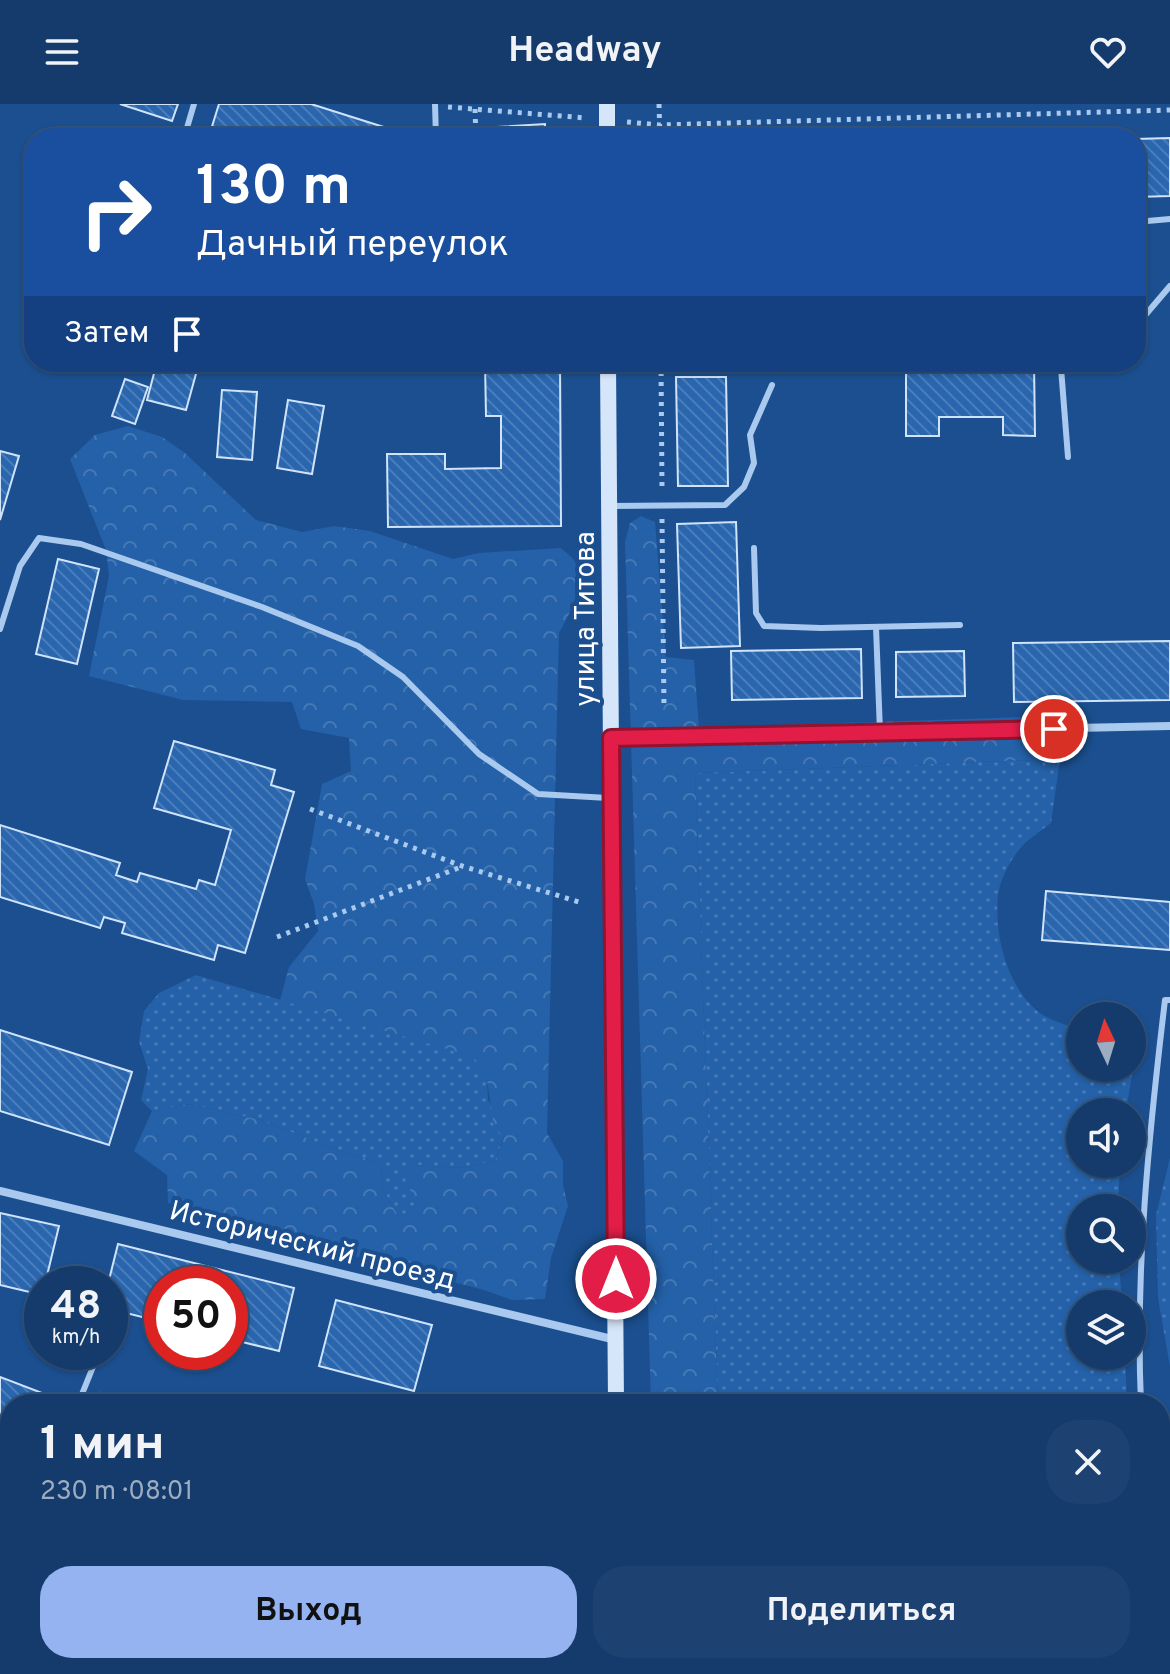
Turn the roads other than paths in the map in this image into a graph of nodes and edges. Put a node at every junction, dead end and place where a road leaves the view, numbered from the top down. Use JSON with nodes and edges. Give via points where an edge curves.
{"nodes":[{"id":1,"x":194,"y":104,"type":"edge"},
{"id":2,"x":435,"y":105,"type":"edge"},
{"id":3,"x":187,"y":128,"type":"edge"},
{"id":4,"x":436,"y":128,"type":"edge"},
{"id":5,"x":1170,"y":219,"type":"edge"},
{"id":6,"x":1146,"y":221,"type":"edge"},
{"id":7,"x":1170,"y":286,"type":"edge"},
{"id":8,"x":1146,"y":314,"type":"edge"},
{"id":9,"x":608,"y":372,"type":"edge"},
{"id":10,"x":1061,"y":372,"type":"edge"},
{"id":11,"x":772,"y":385,"type":"dead end"},
{"id":12,"x":1068,"y":457,"type":"dead end"},
{"id":13,"x":609,"y":506,"type":"junction"},
{"id":14,"x":754,"y":548,"type":"dead end"},
{"id":15,"x":960,"y":625,"type":"dead end"},
{"id":16,"x":876,"y":627,"type":"junction"},
{"id":17,"x":0,"y":629,"type":"edge"},
{"id":18,"x":1170,"y":726,"type":"edge"},
{"id":19,"x":880,"y":732,"type":"junction"},
{"id":20,"x":611,"y":738,"type":"junction"},
{"id":21,"x":612,"y":798,"type":"junction"},
{"id":22,"x":1170,"y":1000,"type":"edge"},
{"id":23,"x":0,"y":1191,"type":"edge"},
{"id":24,"x":616,"y":1340,"type":"junction"},
{"id":25,"x":92,"y":1370,"type":"edge"},
{"id":26,"x":82,"y":1394,"type":"edge"},
{"id":27,"x":616,"y":1394,"type":"edge"},
{"id":28,"x":1141,"y":1394,"type":"edge"}],
"edges":[{"from":1,"to":3,"type":"lane"},
{"from":2,"to":4,"type":"lane"},
{"from":5,"to":6,"type":"lane"},
{"from":7,"to":8,"type":"lane"},
{"from":9,"to":13,"type":"main road","name":"улица Титова"},
{"from":10,"to":12,"type":"lane"},
{"from":11,"to":13,"type":"lane","via":[[750,435],[754,463],[744,487],[725,505]]},
{"from":13,"to":20,"type":"main road","name":"улица Титова"},
{"from":14,"to":16,"type":"lane","via":[[756,613],[764,626]]},
{"from":15,"to":16,"type":"lane"},
{"from":16,"to":19,"type":"lane"},
{"from":17,"to":21,"type":"lane","via":[[20,566],[39,538],[81,544],[358,646],[403,677],[479,754],[538,794]]},
{"from":18,"to":19,"type":"street"},
{"from":19,"to":20,"type":"street"},
{"from":20,"to":21,"type":"main road","name":"улица Титова"},
{"from":21,"to":24,"type":"main road","name":"улица Титова"},
{"from":22,"to":28,"type":"lane","via":[[1165,1000],[1151,1120]]},
{"from":23,"to":24,"type":"street","name":"Исторический проезд"},
{"from":24,"to":27,"type":"main road","name":"улица Титова"},
{"from":25,"to":26,"type":"lane"}]}
